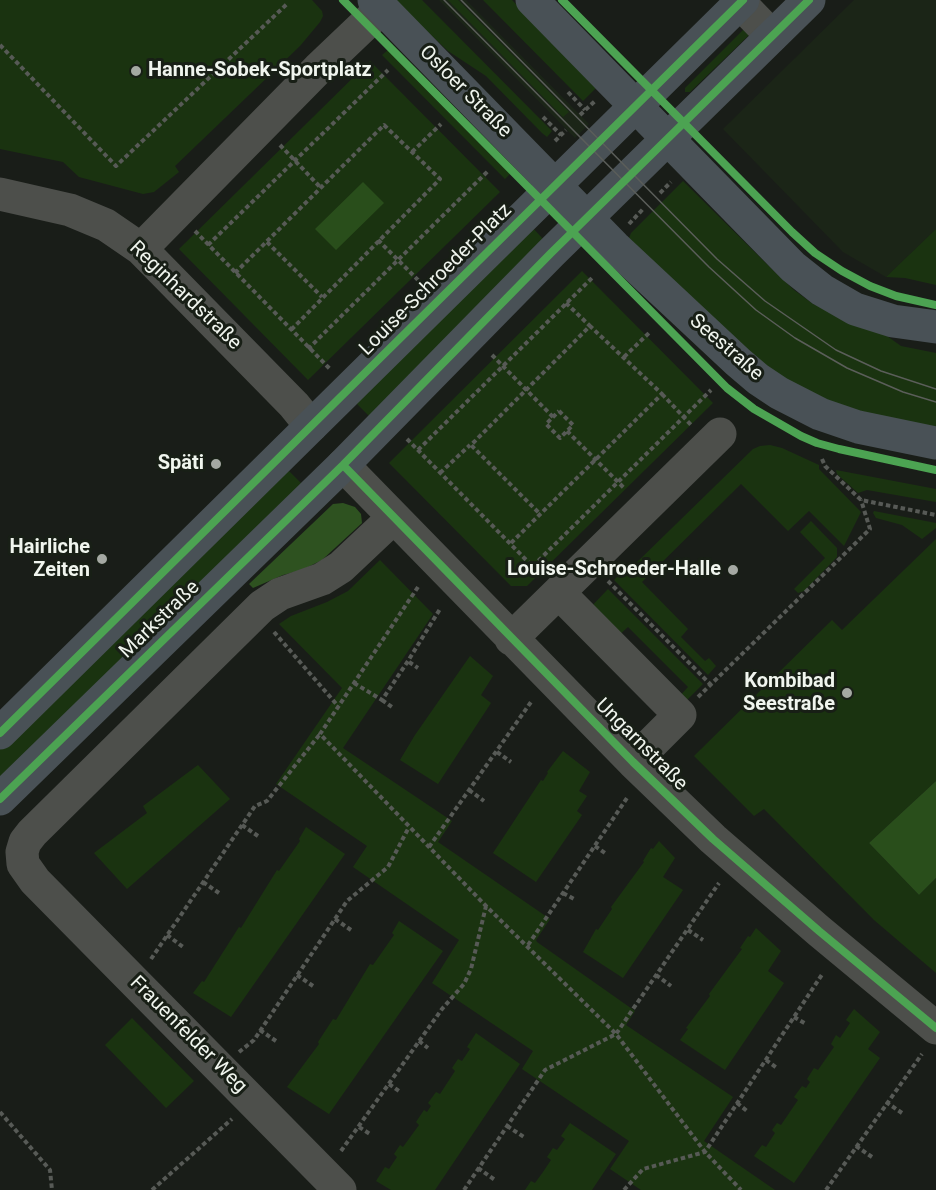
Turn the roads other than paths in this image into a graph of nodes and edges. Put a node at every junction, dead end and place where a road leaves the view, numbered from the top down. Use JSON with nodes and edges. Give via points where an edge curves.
{"nodes":[{"id":1,"x":532,"y":0,"type":"edge"},
{"id":2,"x":809,"y":0,"type":"edge"},
{"id":3,"x":742,"y":2,"type":"edge"},
{"id":4,"x":378,"y":4,"type":"edge"},
{"id":5,"x":772,"y":36,"type":"junction"},
{"id":6,"x":636,"y":106,"type":"junction"},
{"id":7,"x":667,"y":140,"type":"junction"},
{"id":8,"x":555,"y":185,"type":"junction"},
{"id":9,"x":0,"y":194,"type":"edge"},
{"id":10,"x":587,"y":218,"type":"junction"},
{"id":11,"x":141,"y":249,"type":"junction"},
{"id":12,"x":936,"y":327,"type":"edge"},
{"id":13,"x":311,"y":426,"type":"junction"},
{"id":14,"x":707,"y":430,"type":"road end"},
{"id":15,"x":936,"y":443,"type":"edge"},
{"id":16,"x":343,"y":465,"type":"junction"},
{"id":17,"x":393,"y":518,"type":"junction"},
{"id":18,"x":559,"y":593,"type":"junction"},
{"id":19,"x":511,"y":639,"type":"junction"},
{"id":20,"x":0,"y":733,"type":"edge"},
{"id":21,"x":633,"y":762,"type":"junction"},
{"id":22,"x":0,"y":799,"type":"edge"},
{"id":23,"x":929,"y":1041,"type":"edge"},
{"id":24,"x":329,"y":1179,"type":"edge"}],
"edges":[{"from":1,"to":6,"type":"main road"},
{"from":2,"to":5,"type":"main road"},
{"from":3,"to":5,"type":"street"},
{"from":3,"to":6,"type":"main road","name":"Louise-Schroeder-Platz"},
{"from":4,"to":8,"type":"main road","name":"Osloer Straße"},
{"from":4,"to":11,"type":"street"},
{"from":5,"to":7,"type":"main road"},
{"from":6,"to":7,"type":"main road"},
{"from":6,"to":8,"type":"main road","name":"Louise-Schroeder-Platz"},
{"from":7,"to":10,"type":"main road"},
{"from":7,"to":12,"type":"main road","via":[[793,267],[822,290],[855,309],[893,321]]},
{"from":8,"to":10,"type":"main road","name":"Seestraße"},
{"from":8,"to":13,"type":"main road","name":"Louise-Schroeder-Platz"},
{"from":9,"to":11,"type":"street","name":"Reginhardstraße","via":[[70,210],[106,225]]},
{"from":10,"to":15,"type":"main road","name":"Seestraße","via":[[738,362],[779,393],[820,414],[858,427]]},
{"from":10,"to":16,"type":"main road"},
{"from":11,"to":13,"type":"street","name":"Reginhardstraße"},
{"from":13,"to":16,"type":"main road"},
{"from":13,"to":20,"type":"main road","name":"Markstraße"},
{"from":14,"to":18,"type":"street","via":[[645,508]]},
{"from":16,"to":17,"type":"street","name":"Ungarnstraße"},
{"from":16,"to":22,"type":"main road","name":"Markstraße"},
{"from":17,"to":19,"type":"street","name":"Ungarnstraße"},
{"from":17,"to":24,"type":"street","name":"Frauenfelder Weg","via":[[341,567],[322,579],[280,594],[256,611],[32,833],[22,852],[23,864],[35,881]]},
{"from":18,"to":19,"type":"street"},
{"from":18,"to":21,"type":"street","via":[[680,714]]},
{"from":19,"to":21,"type":"street","name":"Ungarnstraße"},
{"from":21,"to":23,"type":"street","name":"Ungarnstraße"}]}
